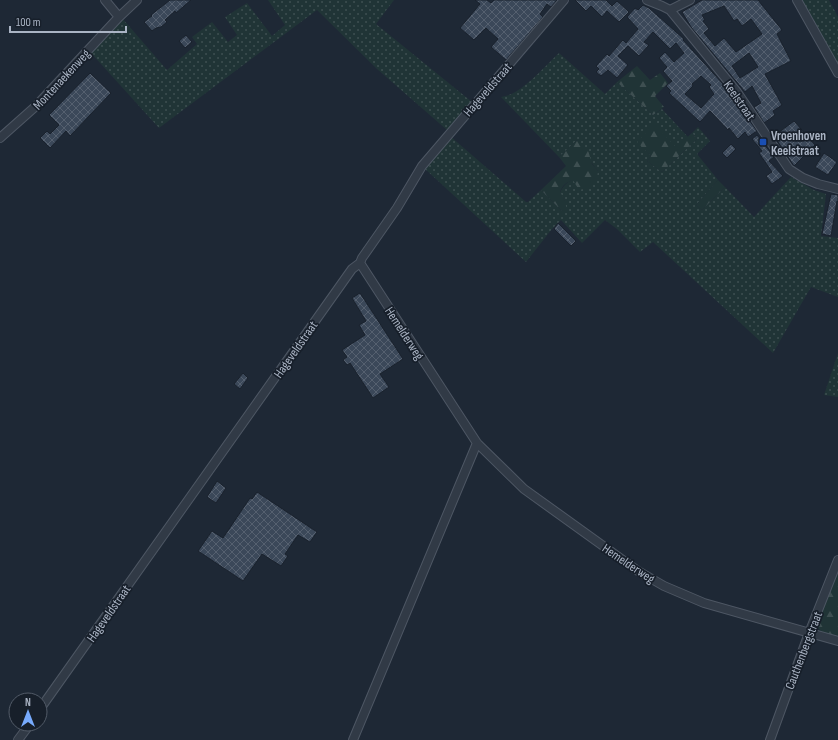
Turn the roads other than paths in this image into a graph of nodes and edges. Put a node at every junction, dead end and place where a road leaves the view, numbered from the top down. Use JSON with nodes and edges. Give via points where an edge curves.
{"nodes":[{"id":1,"x":105,"y":0,"type":"edge"},
{"id":2,"x":137,"y":0,"type":"edge"},
{"id":3,"x":564,"y":0,"type":"edge"},
{"id":4,"x":648,"y":0,"type":"edge"},
{"id":5,"x":690,"y":0,"type":"edge"},
{"id":6,"x":797,"y":0,"type":"edge"},
{"id":7,"x":670,"y":10,"type":"junction"},
{"id":8,"x":119,"y":17,"type":"junction"},
{"id":9,"x":838,"y":73,"type":"edge"},
{"id":10,"x":0,"y":138,"type":"edge"},
{"id":11,"x":838,"y":189,"type":"edge"},
{"id":12,"x":360,"y":263,"type":"junction"},
{"id":13,"x":477,"y":443,"type":"junction"},
{"id":14,"x":838,"y":560,"type":"edge"},
{"id":15,"x":809,"y":633,"type":"junction"},
{"id":16,"x":838,"y":641,"type":"edge"},
{"id":17,"x":48,"y":698,"type":"edge"},
{"id":18,"x":353,"y":740,"type":"edge"},
{"id":19,"x":770,"y":740,"type":"edge"}],
"edges":[{"from":1,"to":8,"type":"street"},
{"from":2,"to":8,"type":"street","name":"Montenaekenweg"},
{"from":3,"to":12,"type":"street","name":"Hageveldstraat","via":[[422,166]]},
{"from":4,"to":7,"type":"street"},
{"from":5,"to":7,"type":"street"},
{"from":6,"to":9,"type":"street"},
{"from":7,"to":11,"type":"street","name":"Keelstraat","via":[[737,92],[789,168],[808,180]]},
{"from":8,"to":10,"type":"street","name":"Montenaekenweg","via":[[36,106]]},
{"from":12,"to":13,"type":"street","name":"Hemelderweg"},
{"from":12,"to":17,"type":"street","name":"Hageveldstraat","via":[[352,269]]},
{"from":13,"to":15,"type":"street","name":"Hemelderweg","via":[[524,489],[638,571],[664,586],[704,602]]},
{"from":13,"to":18,"type":"street"},
{"from":14,"to":15,"type":"street","name":"Cauthenbergstraat"},
{"from":15,"to":16,"type":"street","name":"Hemelderweg"},
{"from":15,"to":19,"type":"street","name":"Cauthenbergstraat"}]}
